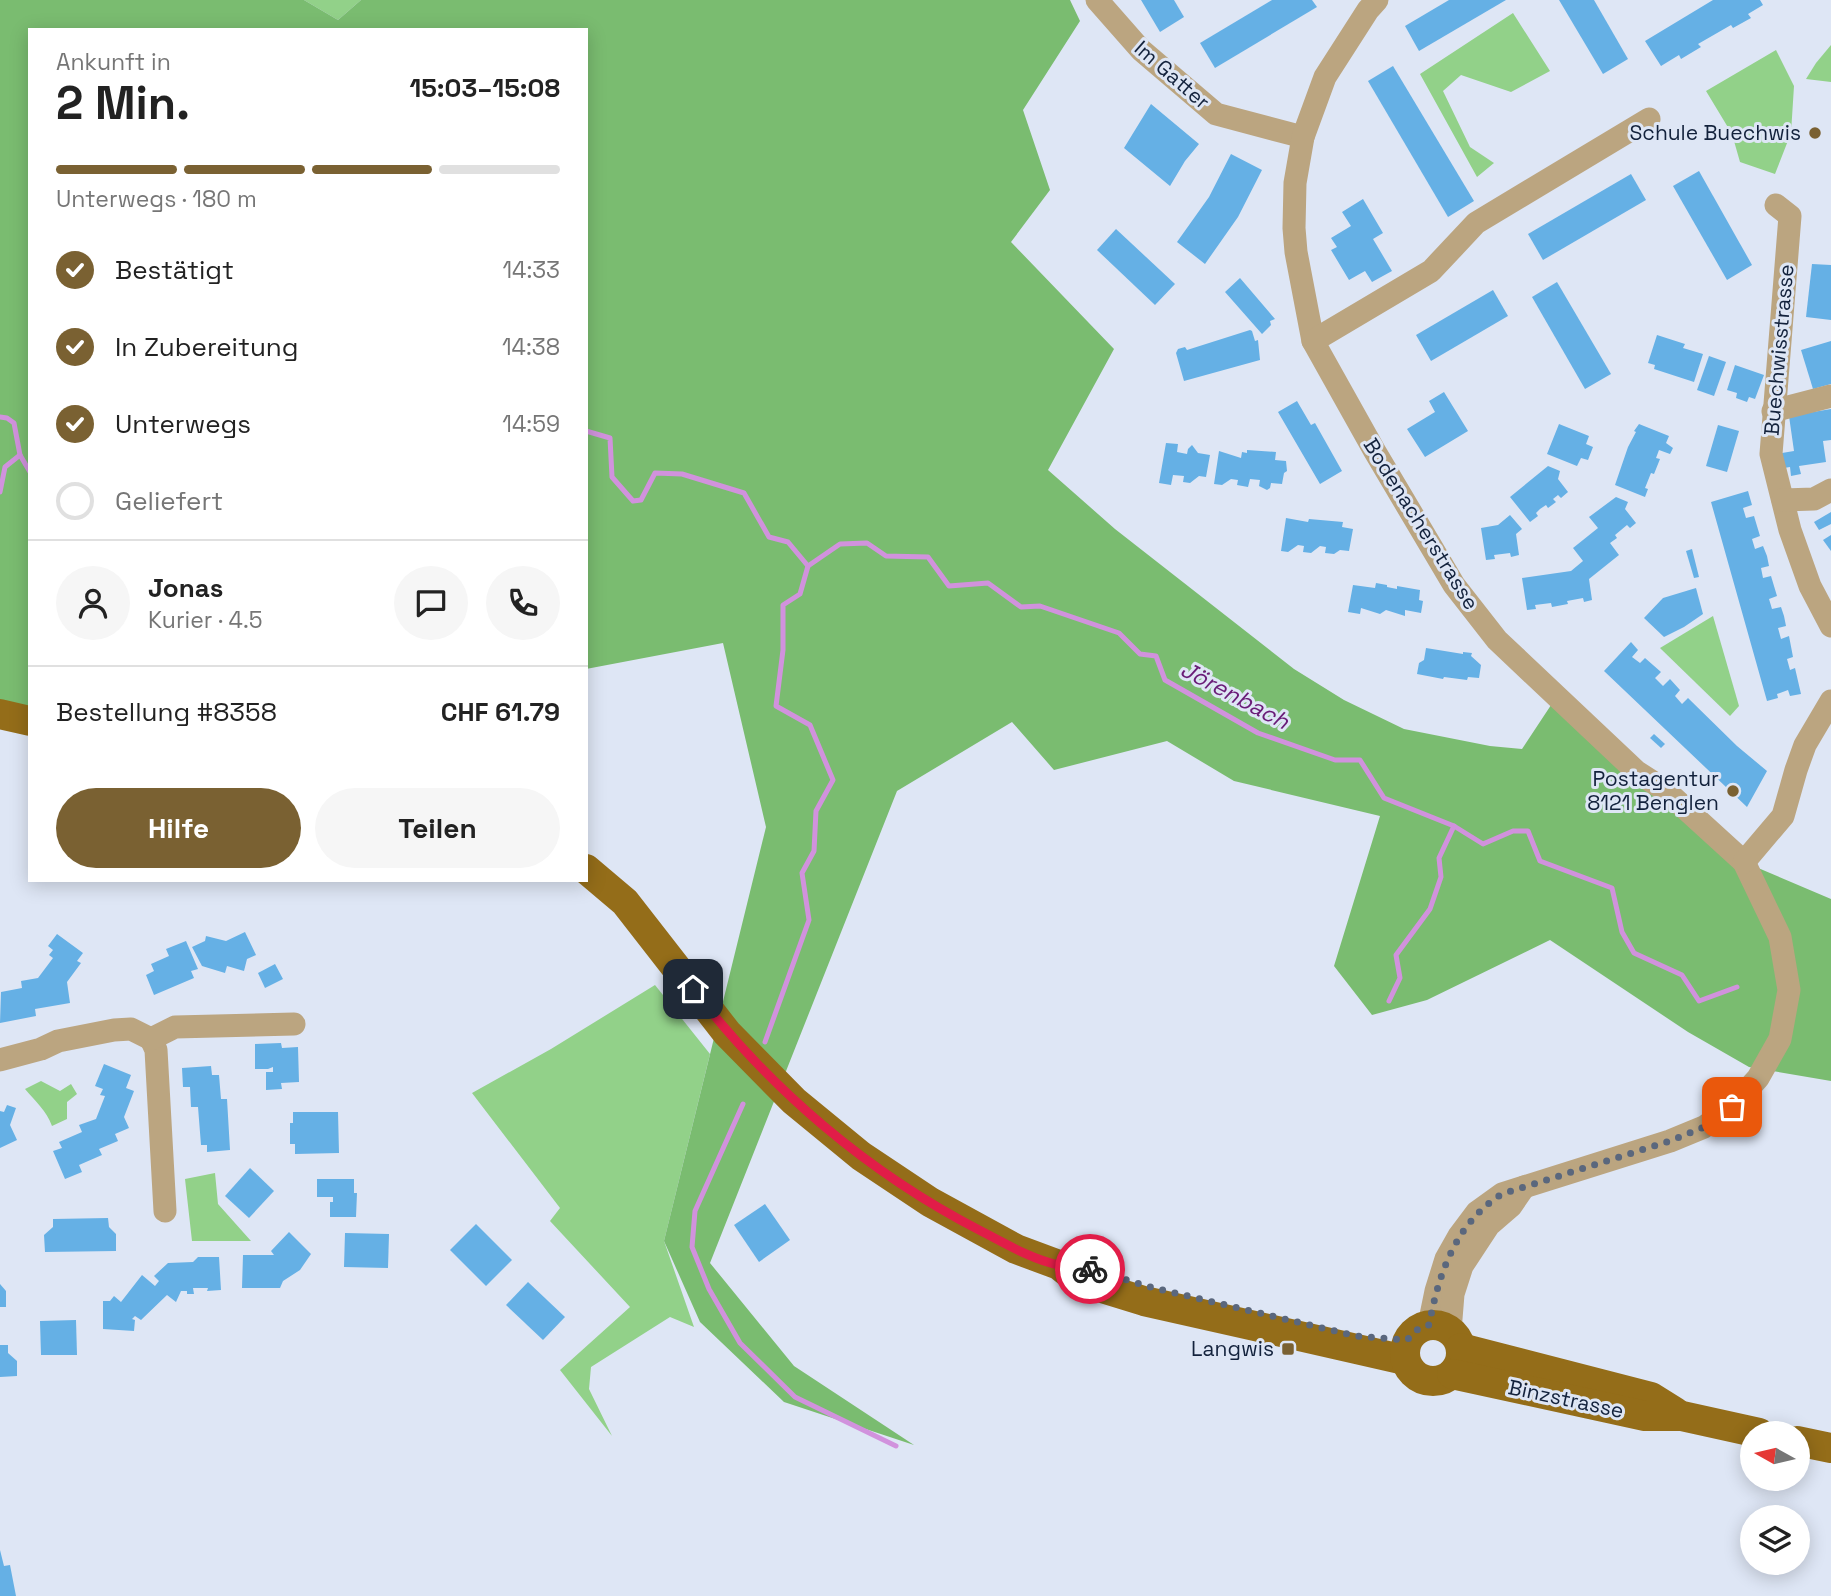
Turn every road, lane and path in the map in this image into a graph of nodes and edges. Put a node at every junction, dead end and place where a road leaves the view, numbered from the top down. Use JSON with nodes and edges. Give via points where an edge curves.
{"nodes":[{"id":1,"x":1097,"y":0,"type":"edge"},
{"id":2,"x":1377,"y":0,"type":"edge"},
{"id":3,"x":1649,"y":119,"type":"dead end"},
{"id":4,"x":1303,"y":136,"type":"junction"},
{"id":5,"x":1776,"y":205,"type":"dead end"},
{"id":6,"x":1313,"y":341,"type":"junction"},
{"id":7,"x":1831,"y":396,"type":"edge"},
{"id":8,"x":1773,"y":411,"type":"junction"},
{"id":9,"x":1831,"y":491,"type":"edge"},
{"id":10,"x":1783,"y":500,"type":"junction"},
{"id":11,"x":1831,"y":626,"type":"edge"},
{"id":12,"x":1831,"y":701,"type":"edge"},
{"id":13,"x":0,"y":714,"type":"edge"},
{"id":14,"x":28,"y":721,"type":"edge"},
{"id":15,"x":1744,"y":862,"type":"junction"},
{"id":16,"x":588,"y":871,"type":"edge"},
{"id":17,"x":294,"y":1024,"type":"dead end"},
{"id":18,"x":151,"y":1039,"type":"junction"},
{"id":19,"x":0,"y":1060,"type":"edge"},
{"id":20,"x":165,"y":1211,"type":"dead end"},
{"id":21,"x":1434,"y":1346,"type":"junction"},
{"id":22,"x":1740,"y":1429,"type":"edge"},
{"id":23,"x":1810,"y":1444,"type":"edge"},
{"id":24,"x":1831,"y":1448,"type":"edge"}],
"edges":[{"from":1,"to":4,"type":"street","name":"Im Gatter","via":[[1140,50],[1216,114]]},
{"from":2,"to":4,"type":"street","name":"Bodenacherstrasse","via":[[1325,76]]},
{"from":3,"to":6,"type":"street","via":[[1476,223],[1431,271]]},
{"from":4,"to":6,"type":"street","name":"Bodenacherstrasse","via":[[1294,183],[1294,228]]},
{"from":5,"to":8,"type":"street","name":"Buechwisstrasse","via":[[1790,216]]},
{"from":6,"to":15,"type":"street","name":"Bodenacherstrasse","via":[[1454,585],[1497,640],[1637,772],[1665,790]]},
{"from":7,"to":8,"type":"street"},
{"from":8,"to":10,"type":"street","name":"Buechwisstrasse","via":[[1771,454]]},
{"from":9,"to":10,"type":"street","via":[[1814,499]]},
{"from":10,"to":11,"type":"street","name":"Buechwisstrasse","via":[[1810,586]]},
{"from":12,"to":15,"type":"street","via":[[1805,746],[1783,816]]},
{"from":13,"to":14,"type":"main road"},
{"from":15,"to":21,"type":"street","name":"Bodenacherstrasse","via":[[1780,937],[1789,990],[1780,1039],[1758,1078],[1732,1107],[1704,1127],[1524,1187],[1475,1243],[1462,1266]]},
{"from":16,"to":21,"type":"main road","name":"Binzstrasse","via":[[643,922],[727,1033],[794,1101],[897,1181],[958,1219],[1059,1265],[1082,1266],[1150,1287],[1356,1336]]},
{"from":17,"to":18,"type":"street","via":[[175,1027]]},
{"from":18,"to":19,"type":"street","via":[[131,1029],[114,1030],[58,1041]]},
{"from":18,"to":20,"type":"street","via":[[156,1050]]},
{"from":21,"to":22,"type":"main road","name":"Binzstrasse","via":[[1645,1416],[1682,1416]]},
{"from":23,"to":24,"type":"main road"}]}
